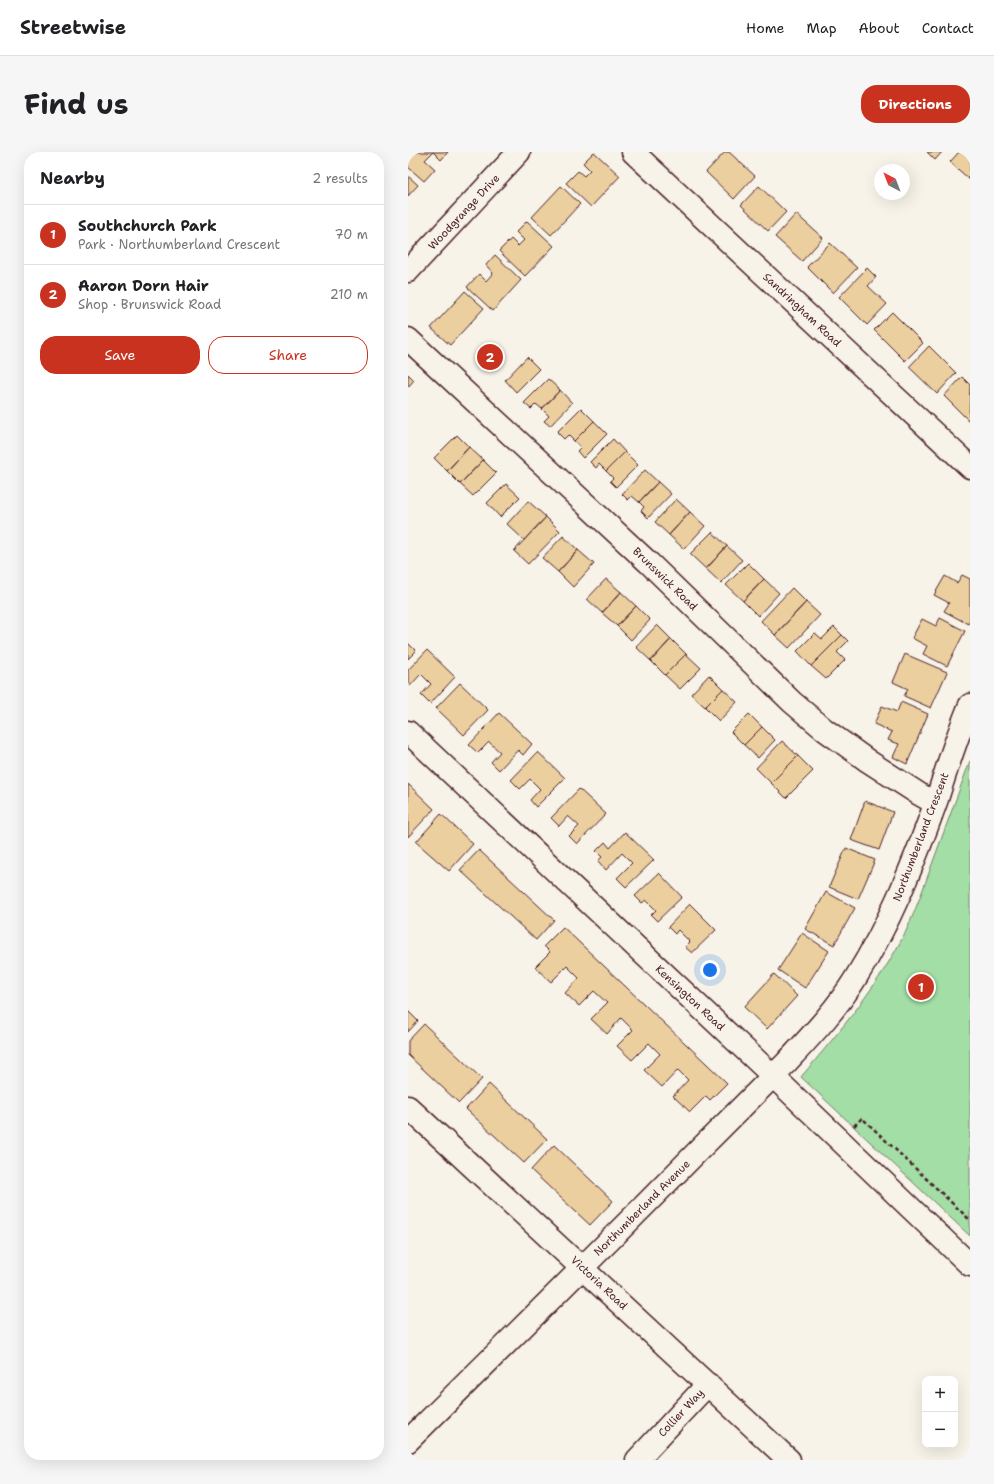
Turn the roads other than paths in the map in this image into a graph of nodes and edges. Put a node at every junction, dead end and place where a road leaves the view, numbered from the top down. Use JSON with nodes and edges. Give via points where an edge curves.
{"nodes":[{"id":1,"x":519,"y":152,"type":"edge"},
{"id":2,"x":633,"y":152,"type":"edge"},
{"id":3,"x":408,"y":271,"type":"edge"},
{"id":4,"x":408,"y":339,"type":"edge"},
{"id":5,"x":970,"y":467,"type":"edge"},
{"id":6,"x":970,"y":705,"type":"edge"},
{"id":7,"x":408,"y":732,"type":"edge"},
{"id":8,"x":936,"y":801,"type":"junction"},
{"id":9,"x":773,"y":1076,"type":"junction"},
{"id":10,"x":409,"y":1108,"type":"edge"},
{"id":11,"x":970,"y":1265,"type":"edge"},
{"id":12,"x":583,"y":1268,"type":"junction"},
{"id":13,"x":708,"y":1384,"type":"junction"},
{"id":14,"x":408,"y":1441,"type":"edge"},
{"id":15,"x":637,"y":1460,"type":"edge"},
{"id":16,"x":789,"y":1460,"type":"edge"}],
"edges":[{"from":1,"to":3,"type":"street","name":"Woodgrange Drive"},
{"from":2,"to":5,"type":"street","name":"Sandringham Road"},
{"from":4,"to":8,"type":"street","name":"Brunswick Road","via":[[643,558],[792,702],[868,761],[919,794]]},
{"from":6,"to":8,"type":"street","name":"Northumberland Crescent"},
{"from":7,"to":9,"type":"street","name":"Kensington Road"},
{"from":8,"to":9,"type":"street","name":"Northumberland Crescent","via":[[907,879],[882,932],[854,980],[810,1037]]},
{"from":9,"to":11,"type":"street","name":"Kensington Road"},
{"from":9,"to":12,"type":"street","name":"Northumberland Avenue"},
{"from":10,"to":12,"type":"street","name":"Victoria Road"},
{"from":12,"to":13,"type":"street","name":"Victoria Road"},
{"from":12,"to":14,"type":"street","name":"Northumberland Avenue"},
{"from":13,"to":15,"type":"street","name":"Collier Way"},
{"from":13,"to":16,"type":"street","name":"Victoria Road"}]}
